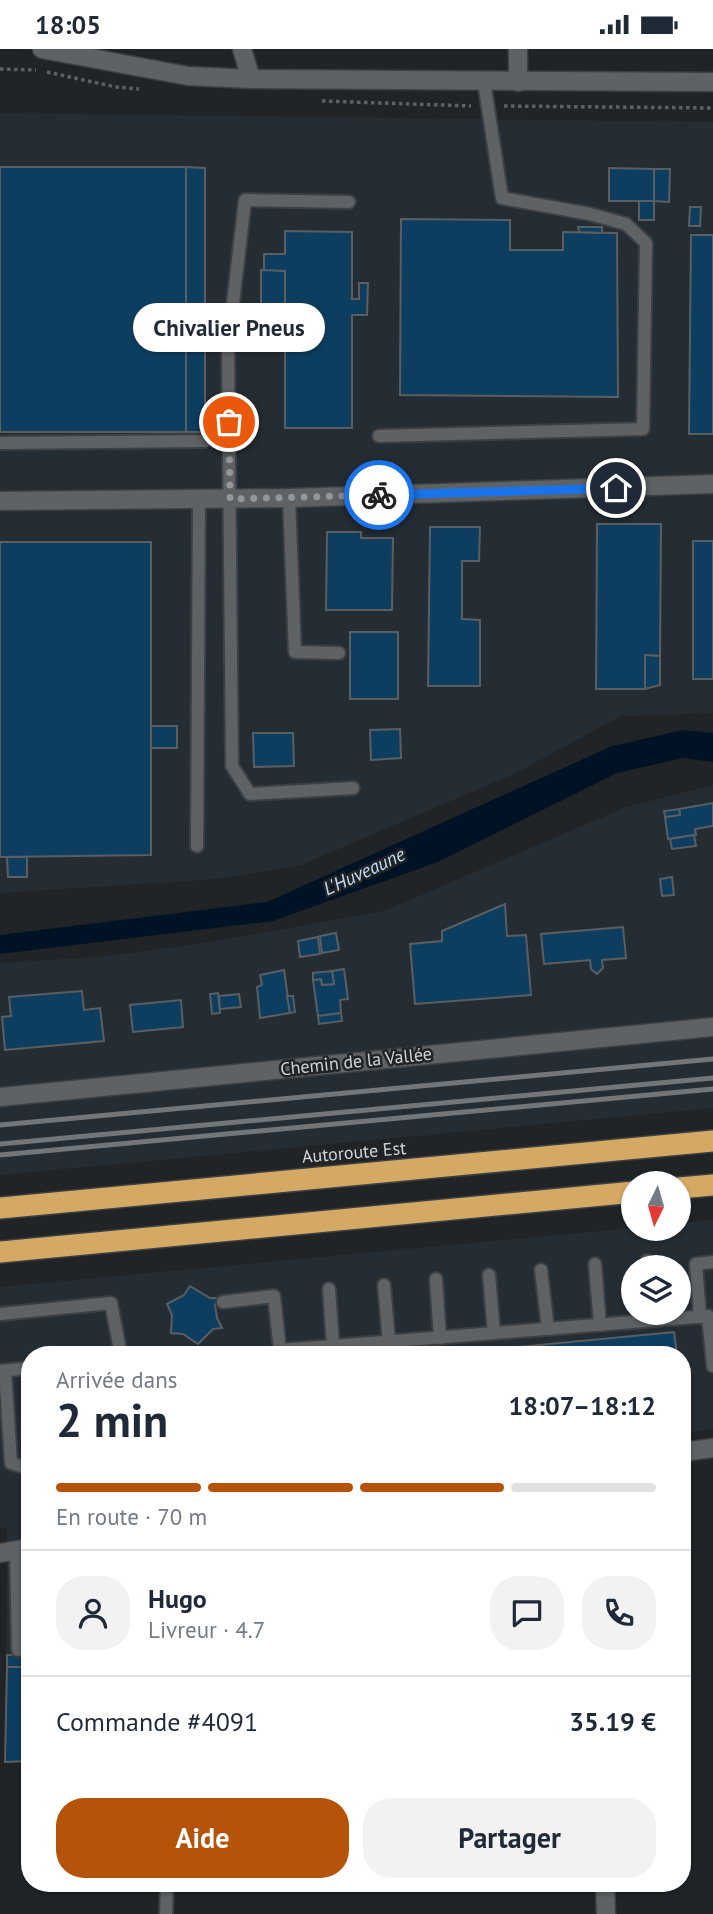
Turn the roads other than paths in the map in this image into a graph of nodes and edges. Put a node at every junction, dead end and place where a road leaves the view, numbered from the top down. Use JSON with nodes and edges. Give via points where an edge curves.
{"nodes":[{"id":1,"x":42,"y":49,"type":"edge"},
{"id":2,"x":242,"y":49,"type":"edge"},
{"id":3,"x":517,"y":49,"type":"edge"},
{"id":4,"x":251,"y":79,"type":"junction"},
{"id":5,"x":484,"y":82,"type":"junction"},
{"id":6,"x":518,"y":82,"type":"junction"},
{"id":7,"x":713,"y":82,"type":"edge"},
{"id":8,"x":349,"y":202,"type":"dead end"},
{"id":9,"x":379,"y":436,"type":"dead end"},
{"id":10,"x":205,"y":441,"type":"dead end"},
{"id":11,"x":0,"y":443,"type":"edge"},
{"id":12,"x":713,"y":484,"type":"edge"},
{"id":13,"x":289,"y":498,"type":"junction"},
{"id":14,"x":199,"y":499,"type":"junction"},
{"id":15,"x":230,"y":499,"type":"junction"},
{"id":16,"x":0,"y":501,"type":"edge"},
{"id":17,"x":339,"y":653,"type":"dead end"},
{"id":18,"x":353,"y":788,"type":"dead end"},
{"id":19,"x":197,"y":846,"type":"dead end"},
{"id":20,"x":713,"y":1027,"type":"edge"},
{"id":21,"x":0,"y":1097,"type":"edge"},
{"id":22,"x":713,"y":1141,"type":"edge"},
{"id":23,"x":713,"y":1185,"type":"edge"},
{"id":24,"x":691,"y":1187,"type":"edge"},
{"id":25,"x":621,"y":1193,"type":"edge"},
{"id":26,"x":0,"y":1208,"type":"edge"},
{"id":27,"x":0,"y":1252,"type":"edge"},
{"id":28,"x":713,"y":1262,"type":"edge"},
{"id":29,"x":595,"y":1264,"type":"dead end"},
{"id":30,"x":541,"y":1270,"type":"dead end"},
{"id":31,"x":489,"y":1275,"type":"dead end"},
{"id":32,"x":436,"y":1279,"type":"dead end"},
{"id":33,"x":384,"y":1285,"type":"dead end"},
{"id":34,"x":329,"y":1289,"type":"dead end"},
{"id":35,"x":223,"y":1302,"type":"dead end"},
{"id":36,"x":0,"y":1314,"type":"edge"},
{"id":37,"x":691,"y":1317,"type":"edge"},
{"id":38,"x":700,"y":1317,"type":"junction"},
{"id":39,"x":621,"y":1322,"type":"edge"},
{"id":40,"x":600,"y":1325,"type":"junction"},
{"id":41,"x":548,"y":1329,"type":"junction"},
{"id":42,"x":494,"y":1333,"type":"junction"},
{"id":43,"x":440,"y":1338,"type":"junction"},
{"id":44,"x":389,"y":1342,"type":"junction"},
{"id":45,"x":119,"y":1346,"type":"edge"},
{"id":46,"x":280,"y":1346,"type":"edge"},
{"id":47,"x":333,"y":1346,"type":"edge"},
{"id":48,"x":361,"y":1346,"type":"edge"},
{"id":49,"x":713,"y":1366,"type":"edge"},
{"id":50,"x":21,"y":1369,"type":"edge"},
{"id":51,"x":3,"y":1371,"type":"edge"},
{"id":52,"x":713,"y":1448,"type":"edge"},
{"id":53,"x":691,"y":1451,"type":"edge"},
{"id":54,"x":21,"y":1466,"type":"edge"},
{"id":55,"x":15,"y":1550,"type":"edge"},
{"id":56,"x":18,"y":1650,"type":"dead end"},
{"id":57,"x":167,"y":1892,"type":"edge"},
{"id":58,"x":605,"y":1892,"type":"edge"},
{"id":59,"x":166,"y":1914,"type":"edge"},
{"id":60,"x":606,"y":1914,"type":"edge"}],
"edges":[{"from":1,"to":4,"type":"street","via":[[188,76]]},
{"from":2,"to":4,"type":"street"},
{"from":3,"to":6,"type":"street"},
{"from":4,"to":5,"type":"street"},
{"from":5,"to":6,"type":"street"},
{"from":5,"to":9,"type":"lane","via":[[502,198],[626,224],[646,243],[643,429]]},
{"from":6,"to":7,"type":"street"},
{"from":8,"to":15,"type":"lane","via":[[245,199],[228,346]]},
{"from":10,"to":11,"type":"lane"},
{"from":12,"to":13,"type":"street"},
{"from":13,"to":15,"type":"street"},
{"from":13,"to":17,"type":"lane","via":[[295,652]]},
{"from":14,"to":15,"type":"street"},
{"from":14,"to":16,"type":"street"},
{"from":14,"to":19,"type":"lane"},
{"from":15,"to":18,"type":"lane","via":[[232,766],[250,794]]},
{"from":20,"to":21,"type":"street","name":"Chemin de la Vallée"},
{"from":22,"to":26,"type":"highway","name":"Autoroute Est"},
{"from":23,"to":24,"type":"highway"},
{"from":25,"to":27,"type":"highway"},
{"from":28,"to":38,"type":"lane","via":[[696,1264]]},
{"from":29,"to":40,"type":"lane"},
{"from":30,"to":41,"type":"lane"},
{"from":31,"to":42,"type":"lane"},
{"from":32,"to":43,"type":"lane"},
{"from":33,"to":44,"type":"lane"},
{"from":34,"to":47,"type":"lane"},
{"from":35,"to":46,"type":"lane","via":[[274,1296]]},
{"from":36,"to":45,"type":"lane","via":[[111,1303]]},
{"from":37,"to":38,"type":"lane"},
{"from":38,"to":49,"type":"lane","via":[[708,1316]]},
{"from":39,"to":40,"type":"lane"},
{"from":40,"to":41,"type":"lane"},
{"from":41,"to":42,"type":"lane"},
{"from":42,"to":43,"type":"lane"},
{"from":43,"to":44,"type":"lane"},
{"from":44,"to":48,"type":"lane"},
{"from":50,"to":51,"type":"lane"},
{"from":51,"to":54,"type":"lane","via":[[11,1463]]},
{"from":52,"to":53,"type":"street"},
{"from":55,"to":56,"type":"lane"},
{"from":57,"to":59,"type":"lane"},
{"from":58,"to":60,"type":"street"}]}
